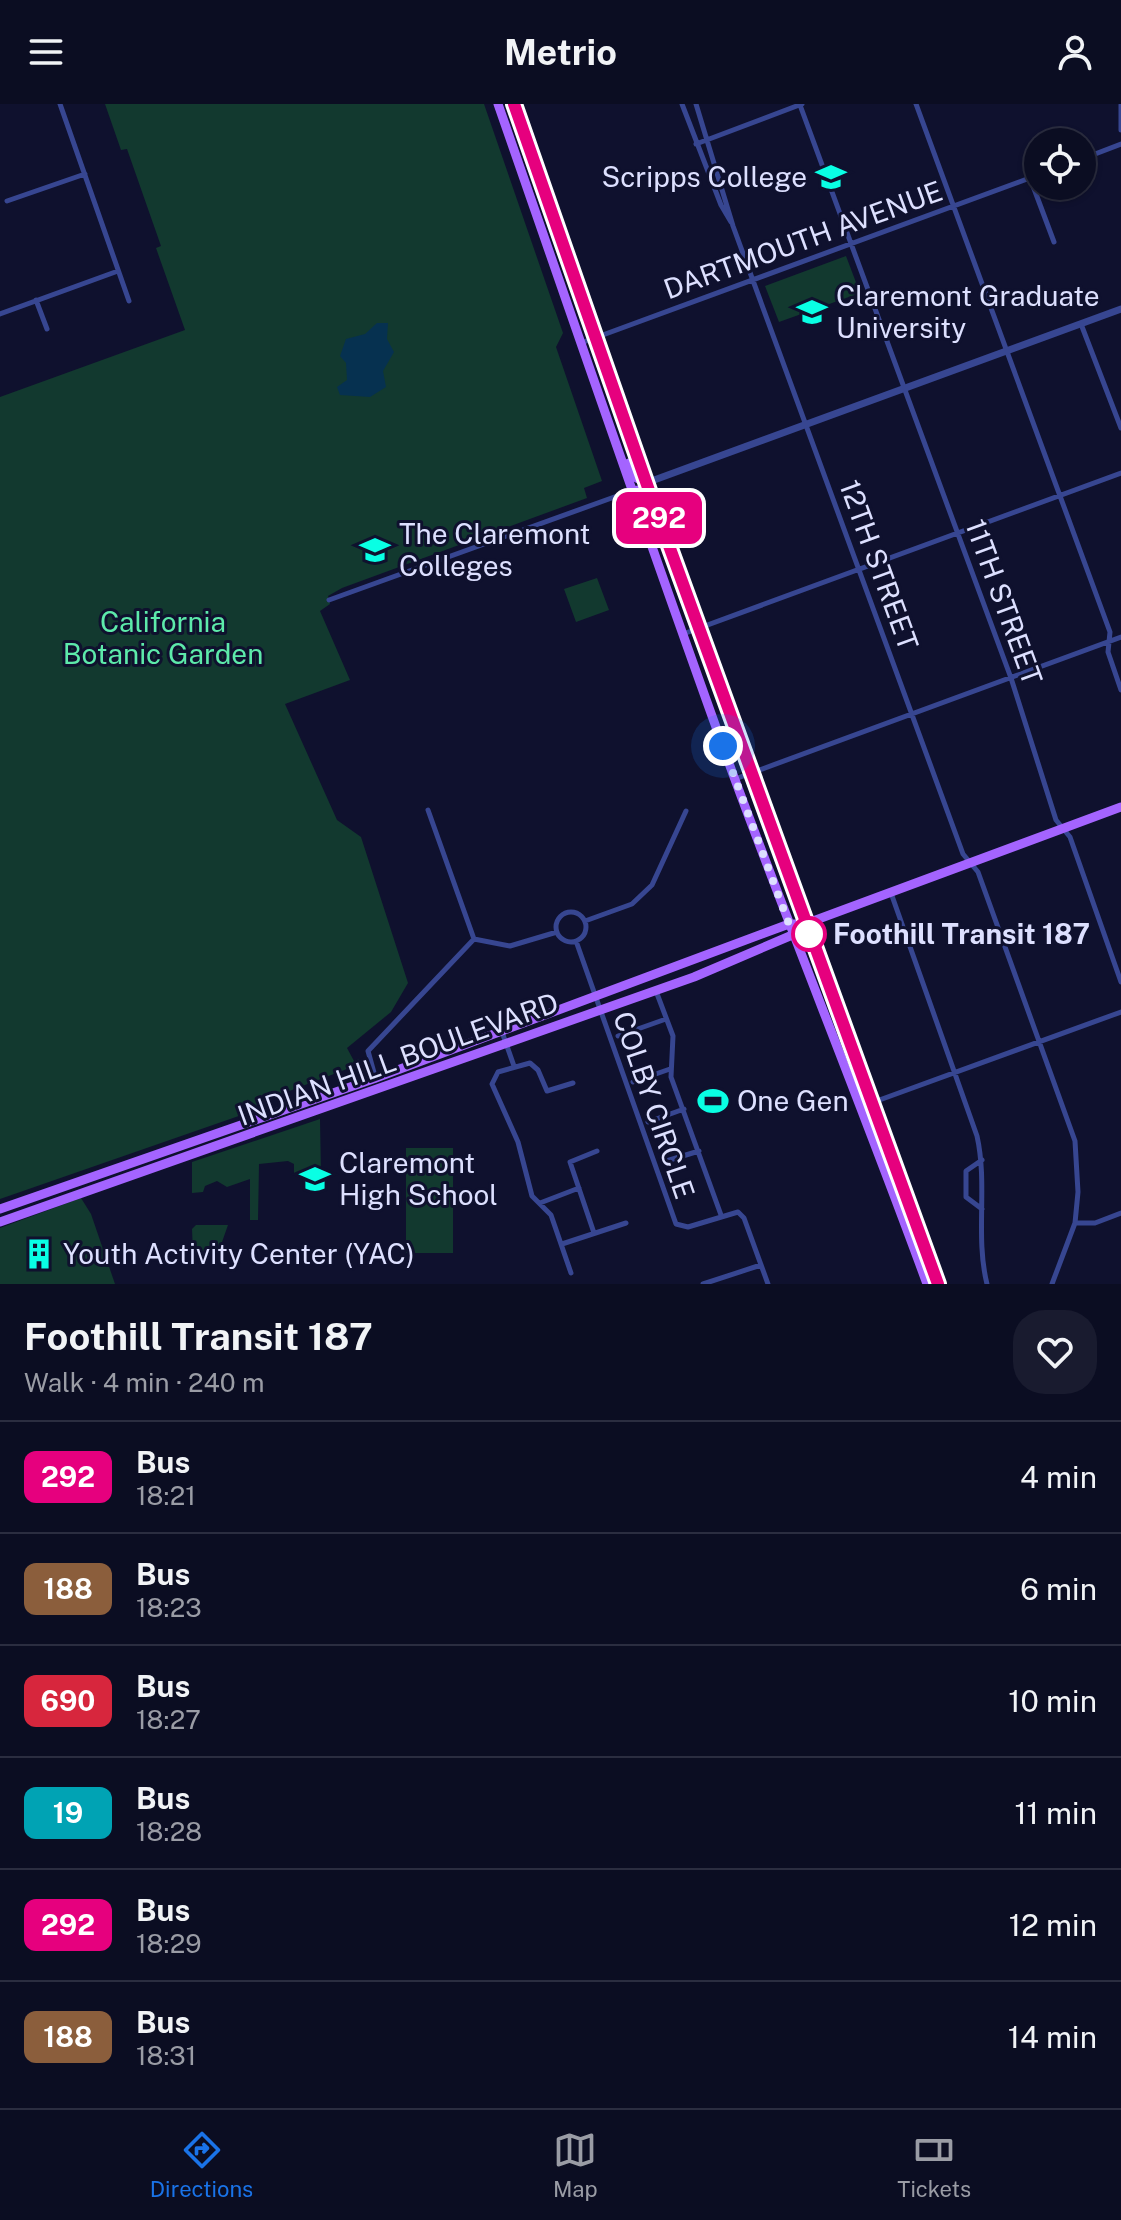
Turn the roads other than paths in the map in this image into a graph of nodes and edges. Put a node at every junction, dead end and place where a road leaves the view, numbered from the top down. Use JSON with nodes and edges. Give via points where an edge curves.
{"nodes":[{"id":1,"x":60,"y":104,"type":"edge"},
{"id":2,"x":498,"y":104,"type":"edge"},
{"id":3,"x":515,"y":104,"type":"edge"},
{"id":4,"x":682,"y":104,"type":"edge"},
{"id":5,"x":696,"y":104,"type":"edge"},
{"id":6,"x":916,"y":104,"type":"edge"},
{"id":7,"x":802,"y":105,"type":"edge"},
{"id":8,"x":1121,"y":105,"type":"edge"},
{"id":9,"x":1121,"y":130,"type":"edge"},
{"id":10,"x":708,"y":139,"type":"junction"},
{"id":11,"x":696,"y":144,"type":"junction"},
{"id":12,"x":1121,"y":144,"type":"edge"},
{"id":13,"x":1096,"y":154,"type":"edge"},
{"id":14,"x":85,"y":174,"type":"junction"},
{"id":15,"x":1024,"y":180,"type":"edge"},
{"id":16,"x":1038,"y":200,"type":"edge"},
{"id":17,"x":7,"y":201,"type":"dead end"},
{"id":18,"x":954,"y":206,"type":"junction"},
{"id":19,"x":733,"y":226,"type":"junction"},
{"id":20,"x":1054,"y":242,"type":"dead end"},
{"id":21,"x":851,"y":244,"type":"junction"},
{"id":22,"x":118,"y":271,"type":"junction"},
{"id":23,"x":753,"y":280,"type":"junction"},
{"id":24,"x":36,"y":300,"type":"junction"},
{"id":25,"x":129,"y":301,"type":"dead end"},
{"id":26,"x":1121,"y":309,"type":"edge"},
{"id":27,"x":0,"y":314,"type":"edge"},
{"id":28,"x":1081,"y":324,"type":"junction"},
{"id":29,"x":47,"y":329,"type":"dead end"},
{"id":30,"x":595,"y":337,"type":"junction"},
{"id":31,"x":581,"y":343,"type":"junction"},
{"id":32,"x":1007,"y":351,"type":"junction"},
{"id":33,"x":904,"y":389,"type":"junction"},
{"id":34,"x":806,"y":424,"type":"junction"},
{"id":35,"x":1121,"y":428,"type":"edge"},
{"id":36,"x":615,"y":442,"type":"junction"},
{"id":37,"x":1121,"y":473,"type":"edge"},
{"id":38,"x":646,"y":483,"type":"junction"},
{"id":39,"x":632,"y":491,"type":"junction"},
{"id":40,"x":1060,"y":496,"type":"junction"},
{"id":41,"x":662,"y":527,"type":"junction"},
{"id":42,"x":958,"y":533,"type":"junction"},
{"id":43,"x":859,"y":570,"type":"junction"},
{"id":44,"x":329,"y":600,"type":"dead end"},
{"id":45,"x":698,"y":628,"type":"junction"},
{"id":46,"x":683,"y":634,"type":"junction"},
{"id":47,"x":1121,"y":637,"type":"edge"},
{"id":48,"x":1109,"y":642,"type":"junction"},
{"id":49,"x":1011,"y":678,"type":"junction"},
{"id":50,"x":1121,"y":690,"type":"edge"},
{"id":51,"x":912,"y":714,"type":"junction"},
{"id":52,"x":750,"y":773,"type":"junction"},
{"id":53,"x":735,"y":779,"type":"junction"},
{"id":54,"x":1121,"y":807,"type":"edge"},
{"id":55,"x":428,"y":810,"type":"dead end"},
{"id":56,"x":686,"y":811,"type":"dead end"},
{"id":57,"x":1063,"y":828,"type":"junction"},
{"id":58,"x":971,"y":862,"type":"junction"},
{"id":59,"x":890,"y":892,"type":"junction"},
{"id":60,"x":585,"y":921,"type":"junction"},
{"id":61,"x":789,"y":924,"type":"junction"},
{"id":62,"x":805,"y":924,"type":"junction"},
{"id":63,"x":557,"y":932,"type":"junction"},
{"id":64,"x":793,"y":936,"type":"junction"},
{"id":65,"x":474,"y":939,"type":"junction"},
{"id":66,"x":576,"y":941,"type":"junction"},
{"id":67,"x":1121,"y":982,"type":"edge"},
{"id":68,"x":656,"y":990,"type":"junction"},
{"id":69,"x":596,"y":998,"type":"junction"},
{"id":70,"x":600,"y":1010,"type":"junction"},
{"id":71,"x":1121,"y":1012,"type":"edge"},
{"id":72,"x":666,"y":1019,"type":"junction"},
{"id":73,"x":502,"y":1032,"type":"junction"},
{"id":74,"x":618,"y":1036,"type":"dead end"},
{"id":75,"x":1039,"y":1042,"type":"junction"},
{"id":76,"x":506,"y":1044,"type":"junction"},
{"id":77,"x":514,"y":1066,"type":"junction"},
{"id":78,"x":670,"y":1069,"type":"junction"},
{"id":79,"x":955,"y":1073,"type":"junction"},
{"id":80,"x":376,"y":1078,"type":"junction"},
{"id":81,"x":633,"y":1082,"type":"dead end"},
{"id":82,"x":573,"y":1083,"type":"dead end"},
{"id":83,"x":377,"y":1090,"type":"junction"},
{"id":84,"x":873,"y":1103,"type":"junction"},
{"id":85,"x":863,"y":1106,"type":"junction"},
{"id":86,"x":684,"y":1109,"type":"junction"},
{"id":87,"x":648,"y":1122,"type":"dead end"},
{"id":88,"x":597,"y":1151,"type":"dead end"},
{"id":89,"x":699,"y":1151,"type":"junction"},
{"id":90,"x":982,"y":1160,"type":"junction"},
{"id":91,"x":663,"y":1162,"type":"dead end"},
{"id":92,"x":579,"y":1188,"type":"junction"},
{"id":93,"x":539,"y":1203,"type":"junction"},
{"id":94,"x":0,"y":1209,"type":"edge"},
{"id":95,"x":982,"y":1209,"type":"junction"},
{"id":96,"x":1121,"y":1213,"type":"edge"},
{"id":97,"x":721,"y":1215,"type":"junction"},
{"id":98,"x":0,"y":1222,"type":"edge"},
{"id":99,"x":626,"y":1223,"type":"dead end"},
{"id":100,"x":1075,"y":1223,"type":"junction"},
{"id":101,"x":594,"y":1233,"type":"junction"},
{"id":102,"x":562,"y":1244,"type":"junction"},
{"id":103,"x":761,"y":1265,"type":"junction"},
{"id":104,"x":571,"y":1273,"type":"dead end"},
{"id":105,"x":703,"y":1284,"type":"edge"},
{"id":106,"x":768,"y":1284,"type":"edge"},
{"id":107,"x":927,"y":1284,"type":"edge"},
{"id":108,"x":938,"y":1284,"type":"edge"},
{"id":109,"x":987,"y":1284,"type":"edge"},
{"id":110,"x":1052,"y":1284,"type":"edge"}],
"edges":[{"from":1,"to":14,"type":"street"},
{"from":2,"to":31,"type":"main road"},
{"from":3,"to":30,"type":"main road"},
{"from":4,"to":11,"type":"street"},
{"from":5,"to":10,"type":"street"},
{"from":6,"to":18,"type":"street"},
{"from":7,"to":10,"type":"street"},
{"from":7,"to":21,"type":"street"},
{"from":8,"to":9,"type":"street"},
{"from":10,"to":11,"type":"street"},
{"from":10,"to":19,"type":"street"},
{"from":11,"to":19,"type":"street"},
{"from":12,"to":13,"type":"street"},
{"from":14,"to":17,"type":"street"},
{"from":14,"to":22,"type":"street"},
{"from":15,"to":18,"type":"street","name":"DARTMOUTH AVENUE"},
{"from":16,"to":20,"type":"street"},
{"from":18,"to":21,"type":"street","name":"DARTMOUTH AVENUE"},
{"from":18,"to":32,"type":"street"},
{"from":19,"to":23,"type":"street","name":"12TH STREET"},
{"from":21,"to":23,"type":"street","name":"DARTMOUTH AVENUE"},
{"from":21,"to":33,"type":"street","name":"11TH STREET"},
{"from":22,"to":24,"type":"street"},
{"from":22,"to":25,"type":"street"},
{"from":23,"to":30,"type":"street","name":"DARTMOUTH AVENUE"},
{"from":23,"to":34,"type":"street","name":"12TH STREET"},
{"from":24,"to":27,"type":"street"},
{"from":24,"to":29,"type":"street"},
{"from":26,"to":28,"type":"street"},
{"from":28,"to":32,"type":"street"},
{"from":28,"to":35,"type":"street"},
{"from":30,"to":31,"type":"street","name":"DARTMOUTH AVENUE"},
{"from":30,"to":38,"type":"main road"},
{"from":31,"to":36,"type":"main road"},
{"from":32,"to":33,"type":"street"},
{"from":32,"to":40,"type":"street"},
{"from":33,"to":34,"type":"street"},
{"from":33,"to":42,"type":"street","name":"11TH STREET"},
{"from":34,"to":38,"type":"street"},
{"from":34,"to":43,"type":"street","name":"12TH STREET"},
{"from":36,"to":38,"type":"main road","via":[[635,477]]},
{"from":36,"to":39,"type":"main road"},
{"from":37,"to":40,"type":"street"},
{"from":38,"to":41,"type":"main road"},
{"from":39,"to":41,"type":"main road","via":[[639,490],[651,520]]},
{"from":39,"to":44,"type":"street"},
{"from":39,"to":46,"type":"main road"},
{"from":40,"to":42,"type":"street"},
{"from":40,"to":48,"type":"street","via":[[1110,632]]},
{"from":41,"to":45,"type":"main road"},
{"from":42,"to":43,"type":"street"},
{"from":42,"to":49,"type":"street","name":"11TH STREET"},
{"from":43,"to":45,"type":"street"},
{"from":43,"to":51,"type":"street","name":"12TH STREET"},
{"from":45,"to":46,"type":"street"},
{"from":45,"to":52,"type":"main road"},
{"from":46,"to":53,"type":"main road"},
{"from":47,"to":48,"type":"street"},
{"from":48,"to":49,"type":"street"},
{"from":48,"to":50,"type":"street"},
{"from":49,"to":51,"type":"street"},
{"from":49,"to":57,"type":"street","name":"11TH STREET","via":[[1029,743]]},
{"from":51,"to":52,"type":"street"},
{"from":51,"to":58,"type":"street","name":"12TH STREET","via":[[963,854]]},
{"from":52,"to":53,"type":"street"},
{"from":52,"to":62,"type":"main road"},
{"from":53,"to":61,"type":"main road"},
{"from":54,"to":57,"type":"main road","name":"INDIAN HILL BOULEVARD"},
{"from":55,"to":65,"type":"street"},
{"from":56,"to":60,"type":"street","via":[[652,885],[632,904]]},
{"from":57,"to":58,"type":"main road","name":"INDIAN HILL BOULEVARD"},
{"from":57,"to":67,"type":"street","name":"11TH STREET"},
{"from":58,"to":59,"type":"main road","name":"INDIAN HILL BOULEVARD"},
{"from":58,"to":75,"type":"street","name":"12TH STREET"},
{"from":59,"to":62,"type":"main road","name":"INDIAN HILL BOULEVARD"},
{"from":59,"to":79,"type":"street"},
{"from":60,"to":63,"type":"street","via":[[578,913],[566,912],[557,920]]},
{"from":60,"to":66,"type":"street","via":[[585,933]]},
{"from":61,"to":62,"type":"main road","name":"INDIAN HILL BOULEVARD"},
{"from":61,"to":64,"type":"main road"},
{"from":61,"to":69,"type":"main road","name":"INDIAN HILL BOULEVARD"},
{"from":62,"to":64,"type":"main road","name":"INDIAN HILL BOULEVARD"},
{"from":62,"to":84,"type":"main road"},
{"from":63,"to":65,"type":"street","via":[[510,946]]},
{"from":63,"to":66,"type":"street"},
{"from":64,"to":68,"type":"main road","name":"INDIAN HILL BOULEVARD"},
{"from":64,"to":85,"type":"main road"},
{"from":65,"to":80,"type":"street","via":[[368,1051]]},
{"from":66,"to":69,"type":"street","name":"COLBY CIRCLE"},
{"from":68,"to":70,"type":"main road","name":"INDIAN HILL BOULEVARD"},
{"from":68,"to":72,"type":"street"},
{"from":69,"to":70,"type":"street","name":"COLBY CIRCLE"},
{"from":69,"to":73,"type":"main road","name":"INDIAN HILL BOULEVARD"},
{"from":70,"to":76,"type":"main road","name":"INDIAN HILL BOULEVARD"},
{"from":70,"to":97,"type":"street","name":"COLBY CIRCLE","via":[[676,1224],[688,1227]]},
{"from":71,"to":75,"type":"street"},
{"from":72,"to":74,"type":"street"},
{"from":72,"to":78,"type":"street","via":[[674,1048]]},
{"from":73,"to":76,"type":"street"},
{"from":73,"to":80,"type":"main road","name":"INDIAN HILL BOULEVARD"},
{"from":75,"to":79,"type":"street"},
{"from":75,"to":100,"type":"street","name":"12TH STREET","via":[[1075,1141]]},
{"from":76,"to":77,"type":"street"},
{"from":76,"to":83,"type":"main road","name":"INDIAN HILL BOULEVARD"},
{"from":77,"to":82,"type":"street","via":[[534,1065],[547,1091]]},
{"from":77,"to":93,"type":"street","via":[[498,1072],[492,1084],[518,1142],[528,1187]]},
{"from":78,"to":81,"type":"street"},
{"from":78,"to":86,"type":"street"},
{"from":79,"to":84,"type":"street"},
{"from":79,"to":90,"type":"street"},
{"from":80,"to":83,"type":"street"},
{"from":80,"to":94,"type":"main road","name":"INDIAN HILL BOULEVARD"},
{"from":83,"to":98,"type":"main road","name":"INDIAN HILL BOULEVARD"},
{"from":84,"to":85,"type":"street"},
{"from":84,"to":108,"type":"main road"},
{"from":85,"to":107,"type":"main road"},
{"from":86,"to":87,"type":"street"},
{"from":86,"to":89,"type":"street"},
{"from":88,"to":92,"type":"street","via":[[570,1162]]},
{"from":89,"to":91,"type":"street"},
{"from":89,"to":97,"type":"street"},
{"from":90,"to":95,"type":"street"},
{"from":90,"to":95,"type":"street","via":[[966,1171],[966,1197]]},
{"from":92,"to":93,"type":"street"},
{"from":92,"to":101,"type":"street"},
{"from":93,"to":102,"type":"street","via":[[551,1215]]},
{"from":95,"to":109,"type":"street"},
{"from":96,"to":100,"type":"street","via":[[1095,1223]]},
{"from":97,"to":103,"type":"street","name":"COLBY CIRCLE","via":[[738,1212],[744,1218]]},
{"from":99,"to":101,"type":"street"},
{"from":100,"to":110,"type":"street","name":"12TH STREET"},
{"from":101,"to":102,"type":"street"},
{"from":102,"to":104,"type":"street"},
{"from":103,"to":105,"type":"street"},
{"from":103,"to":106,"type":"street","name":"COLBY CIRCLE"}]}
